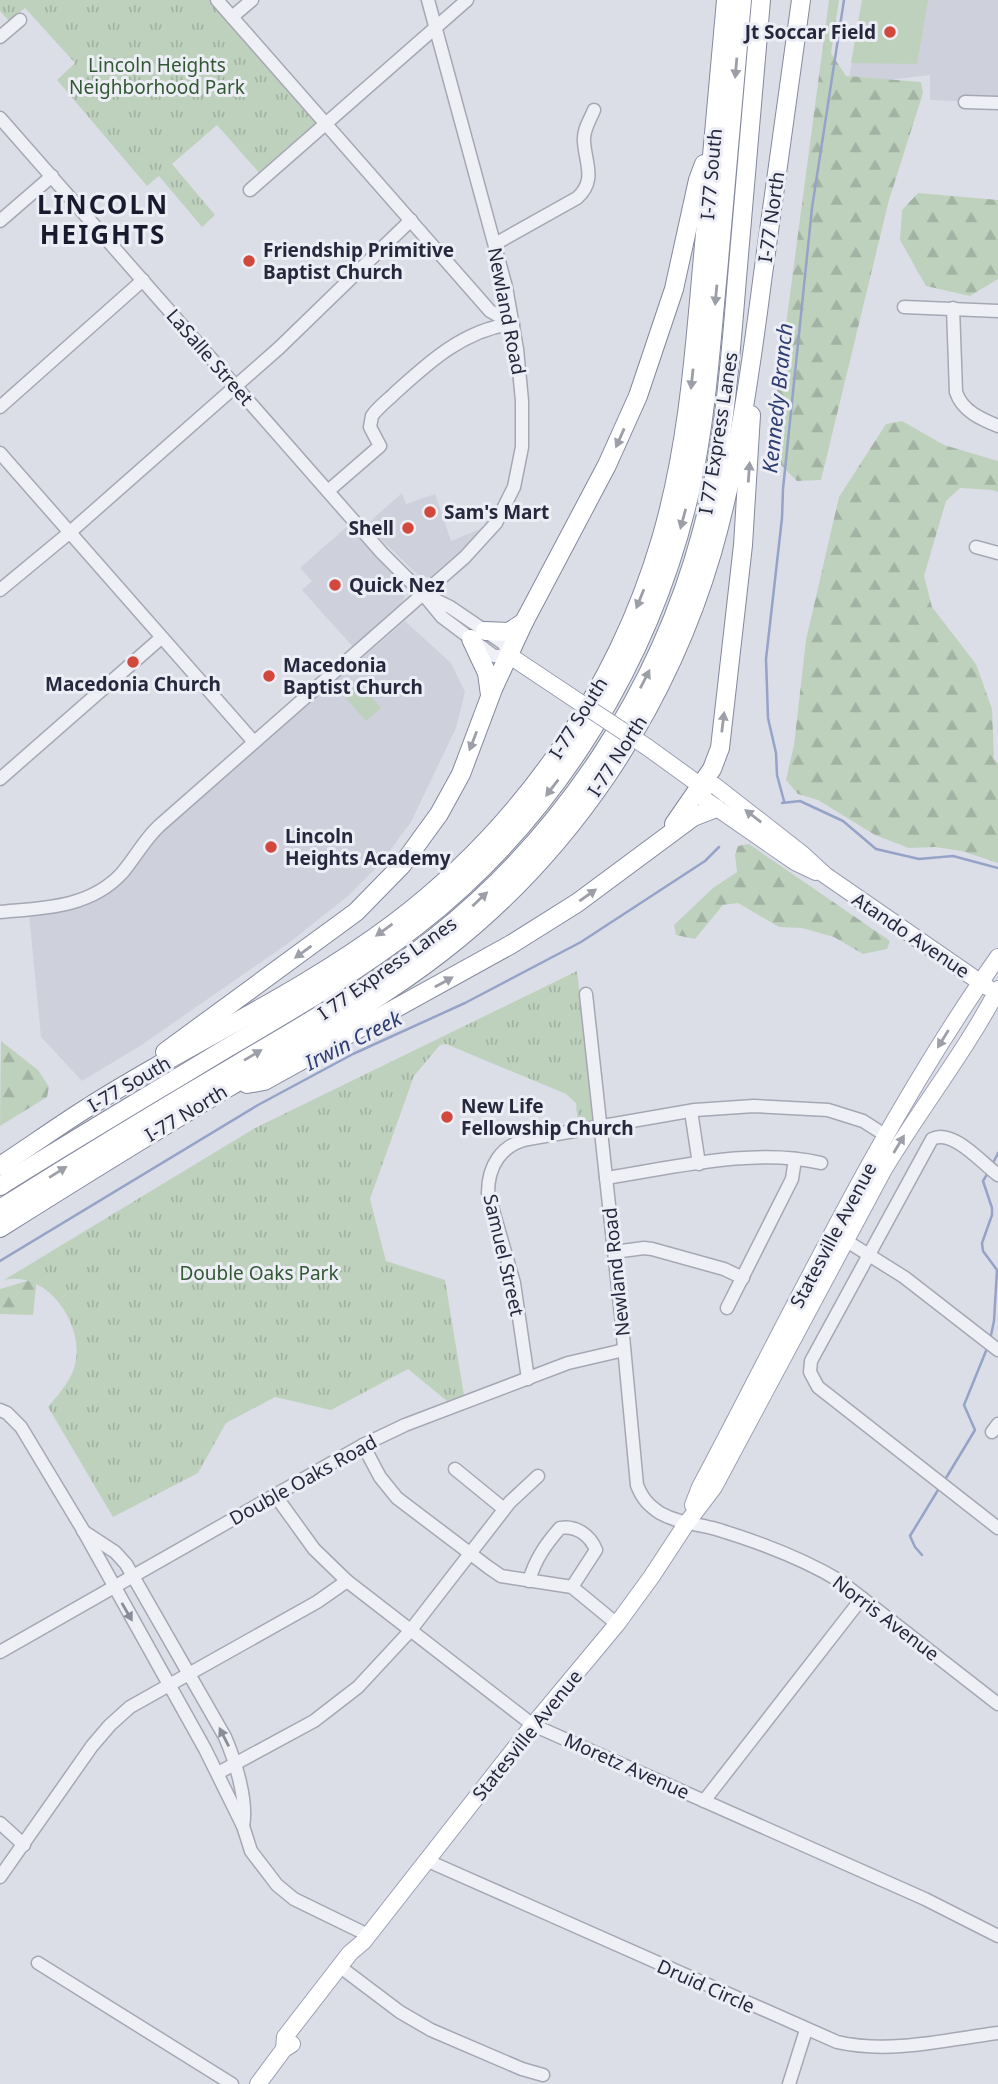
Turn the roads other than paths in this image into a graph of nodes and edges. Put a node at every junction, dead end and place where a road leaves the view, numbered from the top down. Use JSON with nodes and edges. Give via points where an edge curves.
{"nodes":[{"id":1,"x":217,"y":0,"type":"edge"},
{"id":2,"x":252,"y":0,"type":"edge"},
{"id":3,"x":428,"y":0,"type":"edge"},
{"id":4,"x":467,"y":0,"type":"edge"},
{"id":5,"x":726,"y":0,"type":"edge"},
{"id":6,"x":742,"y":0,"type":"edge"},
{"id":7,"x":761,"y":0,"type":"edge"},
{"id":8,"x":801,"y":0,"type":"edge"},
{"id":9,"x":232,"y":17,"type":"junction"},
{"id":10,"x":20,"y":20,"type":"dead end"},
{"id":11,"x":436,"y":26,"type":"junction"},
{"id":12,"x":0,"y":37,"type":"edge"},
{"id":13,"x":965,"y":102,"type":"dead end"},
{"id":14,"x":998,"y":103,"type":"edge"},
{"id":15,"x":594,"y":110,"type":"dead end"},
{"id":16,"x":0,"y":118,"type":"edge"},
{"id":17,"x":326,"y":123,"type":"junction"},
{"id":18,"x":714,"y":140,"type":"junction"},
{"id":19,"x":52,"y":176,"type":"junction"},
{"id":20,"x":250,"y":190,"type":"dead end"},
{"id":21,"x":411,"y":220,"type":"junction"},
{"id":22,"x":0,"y":221,"type":"edge"},
{"id":23,"x":495,"y":244,"type":"junction"},
{"id":24,"x":143,"y":280,"type":"junction"},
{"id":25,"x":904,"y":307,"type":"dead end"},
{"id":26,"x":953,"y":308,"type":"junction"},
{"id":27,"x":998,"y":311,"type":"edge"},
{"id":28,"x":513,"y":324,"type":"junction"},
{"id":29,"x":754,"y":342,"type":"junction"},
{"id":30,"x":236,"y":386,"type":"junction"},
{"id":31,"x":0,"y":407,"type":"edge"},
{"id":32,"x":998,"y":426,"type":"edge"},
{"id":33,"x":0,"y":453,"type":"edge"},
{"id":34,"x":328,"y":492,"type":"junction"},
{"id":35,"x":69,"y":533,"type":"junction"},
{"id":36,"x":976,"y":547,"type":"dead end"},
{"id":37,"x":998,"y":552,"type":"edge"},
{"id":38,"x":449,"y":571,"type":"junction"},
{"id":39,"x":0,"y":590,"type":"edge"},
{"id":40,"x":423,"y":594,"type":"junction"},
{"id":41,"x":450,"y":607,"type":"junction"},
{"id":42,"x":524,"y":622,"type":"junction"},
{"id":43,"x":478,"y":635,"type":"junction"},
{"id":44,"x":161,"y":638,"type":"junction"},
{"id":45,"x":510,"y":656,"type":"junction"},
{"id":46,"x":490,"y":698,"type":"junction"},
{"id":47,"x":254,"y":742,"type":"junction"},
{"id":48,"x":0,"y":779,"type":"edge"},
{"id":49,"x":701,"y":786,"type":"junction"},
{"id":50,"x":716,"y":808,"type":"junction"},
{"id":51,"x":666,"y":835,"type":"junction"},
{"id":52,"x":825,"y":875,"type":"junction"},
{"id":53,"x":0,"y":912,"type":"edge"},
{"id":54,"x":998,"y":957,"type":"edge"},
{"id":55,"x":980,"y":982,"type":"junction"},
{"id":56,"x":997,"y":992,"type":"edge"},
{"id":57,"x":586,"y":993,"type":"dead end"},
{"id":58,"x":230,"y":1087,"type":"junction"},
{"id":59,"x":88,"y":1107,"type":"junction"},
{"id":60,"x":691,"y":1111,"type":"junction"},
{"id":61,"x":600,"y":1126,"type":"junction"},
{"id":62,"x":885,"y":1135,"type":"junction"},
{"id":63,"x":795,"y":1160,"type":"junction"},
{"id":64,"x":821,"y":1163,"type":"dead end"},
{"id":65,"x":699,"y":1164,"type":"junction"},
{"id":66,"x":0,"y":1166,"type":"edge"},
{"id":67,"x":991,"y":1169,"type":"edge"},
{"id":68,"x":606,"y":1178,"type":"junction"},
{"id":69,"x":0,"y":1186,"type":"edge"},
{"id":70,"x":0,"y":1209,"type":"edge"},
{"id":71,"x":0,"y":1228,"type":"edge"},
{"id":72,"x":845,"y":1240,"type":"junction"},
{"id":73,"x":614,"y":1252,"type":"junction"},
{"id":74,"x":869,"y":1255,"type":"junction"},
{"id":75,"x":743,"y":1278,"type":"junction"},
{"id":76,"x":727,"y":1308,"type":"dead end"},
{"id":77,"x":624,"y":1350,"type":"junction"},
{"id":78,"x":998,"y":1350,"type":"edge"},
{"id":79,"x":528,"y":1379,"type":"junction"},
{"id":80,"x":0,"y":1410,"type":"edge"},
{"id":81,"x":363,"y":1445,"type":"junction"},
{"id":82,"x":455,"y":1469,"type":"dead end"},
{"id":83,"x":538,"y":1476,"type":"dead end"},
{"id":84,"x":275,"y":1495,"type":"junction"},
{"id":85,"x":504,"y":1509,"type":"junction"},
{"id":86,"x":686,"y":1524,"type":"junction"},
{"id":87,"x":998,"y":1528,"type":"edge"},
{"id":88,"x":83,"y":1530,"type":"junction"},
{"id":89,"x":470,"y":1553,"type":"junction"},
{"id":90,"x":135,"y":1576,"type":"junction"},
{"id":91,"x":347,"y":1581,"type":"junction"},
{"id":92,"x":529,"y":1581,"type":"junction"},
{"id":93,"x":572,"y":1587,"type":"junction"},
{"id":94,"x":114,"y":1588,"type":"junction"},
{"id":95,"x":862,"y":1598,"type":"junction"},
{"id":96,"x":617,"y":1624,"type":"junction"},
{"id":97,"x":410,"y":1631,"type":"junction"},
{"id":98,"x":0,"y":1652,"type":"edge"},
{"id":99,"x":188,"y":1673,"type":"junction"},
{"id":100,"x":169,"y":1684,"type":"junction"},
{"id":101,"x":998,"y":1704,"type":"edge"},
{"id":102,"x":533,"y":1725,"type":"junction"},
{"id":103,"x":235,"y":1764,"type":"junction"},
{"id":104,"x":218,"y":1773,"type":"junction"},
{"id":105,"x":704,"y":1801,"type":"junction"},
{"id":106,"x":0,"y":1823,"type":"edge"},
{"id":107,"x":243,"y":1826,"type":"junction"},
{"id":108,"x":24,"y":1845,"type":"junction"},
{"id":109,"x":428,"y":1861,"type":"junction"},
{"id":110,"x":0,"y":1877,"type":"edge"},
{"id":111,"x":998,"y":1936,"type":"edge"},
{"id":112,"x":365,"y":1939,"type":"junction"},
{"id":113,"x":38,"y":1963,"type":"dead end"},
{"id":114,"x":347,"y":1972,"type":"junction"},
{"id":115,"x":806,"y":2030,"type":"junction"},
{"id":116,"x":998,"y":2033,"type":"edge"},
{"id":117,"x":284,"y":2049,"type":"junction"},
{"id":118,"x":543,"y":2075,"type":"dead end"},
{"id":119,"x":232,"y":2084,"type":"edge"},
{"id":120,"x":258,"y":2084,"type":"edge"},
{"id":121,"x":789,"y":2084,"type":"edge"}],
"edges":[{"from":1,"to":9,"type":"street"},
{"from":2,"to":9,"type":"street"},
{"from":3,"to":11,"type":"street","name":"Newland Road"},
{"from":4,"to":11,"type":"street"},
{"from":5,"to":18,"type":"highway","name":"I-77 South"},
{"from":6,"to":69,"type":"highway","name":"I 77 Express Lanes","one_way":true,"via":[[710,356],[692,482],[653,610],[589,734],[506,843],[400,939],[329,987]]},
{"from":70,"to":7,"type":"highway","name":"I 77 Express Lanes","one_way":true,"via":[[339,1004],[432,939],[487,892],[537,839],[613,736],[648,674],[677,607],[712,486],[728,378]]},
{"from":8,"to":29,"type":"highway","name":"I-77 North"},
{"from":9,"to":17,"type":"street"},
{"from":10,"to":12,"type":"street"},
{"from":11,"to":17,"type":"street"},
{"from":11,"to":23,"type":"street","name":"Newland Road"},
{"from":13,"to":14,"type":"street"},
{"from":15,"to":23,"type":"street","via":[[585,131],[590,174],[584,191]]},
{"from":16,"to":19,"type":"street","name":"LaSalle Street"},
{"from":17,"to":20,"type":"street"},
{"from":17,"to":21,"type":"street"},
{"from":18,"to":42,"type":"highway","one_way":true,"via":[[698,180],[668,309],[638,396]]},
{"from":18,"to":59,"type":"highway","name":"I-77 South","one_way":true,"via":[[692,375],[671,499],[633,615],[576,726],[494,832],[410,911],[293,990]]},
{"from":19,"to":22,"type":"street"},
{"from":19,"to":24,"type":"street","name":"LaSalle Street"},
{"from":21,"to":28,"type":"street","via":[[490,311]]},
{"from":21,"to":30,"type":"street"},
{"from":23,"to":28,"type":"street","name":"Newland Road"},
{"from":24,"to":30,"type":"street","name":"LaSalle Street"},
{"from":24,"to":31,"type":"street"},
{"from":25,"to":26,"type":"street"},
{"from":26,"to":27,"type":"street"},
{"from":26,"to":32,"type":"street","via":[[958,400]]},
{"from":28,"to":34,"type":"street","via":[[491,327],[444,351],[420,370],[372,416],[370,427],[380,446]]},
{"from":28,"to":38,"type":"street","name":"Newland Road","via":[[523,421],[518,474],[496,523]]},
{"from":49,"to":29,"type":"highway","one_way":true,"via":[[719,754],[735,625],[749,469]]},
{"from":29,"to":58,"type":"highway","name":"I-77 North","via":[[728,489],[704,579],[662,681],[601,785],[533,868],[461,936],[365,1006]]},
{"from":30,"to":34,"type":"street","name":"LaSalle Street"},
{"from":30,"to":35,"type":"street"},
{"from":33,"to":35,"type":"street"},
{"from":34,"to":40,"type":"street","name":"LaSalle Street"},
{"from":35,"to":39,"type":"street"},
{"from":35,"to":44,"type":"street"},
{"from":36,"to":37,"type":"street"},
{"from":38,"to":40,"type":"street","name":"Newland Road"},
{"from":38,"to":41,"type":"street","via":[[443,590]]},
{"from":40,"to":41,"type":"street","name":"LaSalle Street"},
{"from":40,"to":43,"type":"street","name":"LaSalle Street","via":[[442,617]]},
{"from":40,"to":47,"type":"street","name":"Newland Road"},
{"from":41,"to":43,"type":"street","name":"LaSalle Street"},
{"from":42,"to":43,"type":"highway","via":[[509,632]]},
{"from":42,"to":45,"type":"highway"},
{"from":43,"to":45,"type":"street","name":"LaSalle Street","via":[[494,656]]},
{"from":43,"to":46,"type":"highway"},
{"from":44,"to":47,"type":"street"},
{"from":44,"to":48,"type":"street"},
{"from":45,"to":46,"type":"highway"},
{"from":45,"to":49,"type":"main road","name":"LaSalle Street","bridge":true},
{"from":46,"to":59,"type":"highway","one_way":true,"via":[[461,774],[439,814],[370,899],[341,925]]},
{"from":47,"to":53,"type":"street","name":"Newland Road","via":[[159,826],[109,885],[72,904]]},
{"from":49,"to":50,"type":"main road","name":"Atando Avenue","via":[[704,799]]},
{"from":49,"to":51,"type":"highway"},
{"from":52,"to":49,"type":"main road","name":"Atando Avenue","one_way":true,"via":[[714,785]]},
{"from":50,"to":51,"type":"highway"},
{"from":50,"to":52,"type":"main road","name":"Atando Avenue","via":[[795,862]]},
{"from":58,"to":51,"type":"highway","one_way":true,"via":[[264,1081],[498,952],[577,903]]},
{"from":52,"to":55,"type":"main road","name":"Atando Avenue"},
{"from":54,"to":55,"type":"main road","name":"Statesville Avenue"},
{"from":55,"to":56,"type":"main road","name":"Atando Avenue"},
{"from":55,"to":62,"type":"main road","name":"Statesville Avenue","one_way":true},
{"from":72,"to":56,"type":"main road","name":"Statesville Avenue","one_way":true,"via":[[910,1125]]},
{"from":57,"to":61,"type":"street","name":"Newland Road"},
{"from":58,"to":71,"type":"highway","name":"I-77 North"},
{"from":59,"to":66,"type":"highway","name":"I-77 South"},
{"from":60,"to":61,"type":"street","name":"Samuel Street"},
{"from":60,"to":62,"type":"street","name":"Samuel Street","via":[[724,1106],[810,1107],[863,1121]]},
{"from":60,"to":65,"type":"street"},
{"from":61,"to":68,"type":"street","name":"Newland Road"},
{"from":61,"to":79,"type":"street","name":"Samuel Street","via":[[517,1142],[500,1154],[491,1170],[488,1193],[514,1283]]},
{"from":62,"to":86,"type":"main road","name":"Statesville Avenue","via":[[700,1487]]},
{"from":63,"to":64,"type":"street"},
{"from":63,"to":65,"type":"street","via":[[741,1158]]},
{"from":63,"to":75,"type":"street","via":[[793,1179]]},
{"from":65,"to":68,"type":"street"},
{"from":67,"to":74,"type":"street","via":[[954,1139],[932,1139]]},
{"from":68,"to":73,"type":"street","name":"Newland Road"},
{"from":72,"to":74,"type":"street"},
{"from":72,"to":86,"type":"main road","name":"Statesville Avenue","via":[[714,1487]]},
{"from":73,"to":75,"type":"street","via":[[644,1248]]},
{"from":73,"to":77,"type":"street","name":"Newland Road"},
{"from":74,"to":78,"type":"street"},
{"from":74,"to":87,"type":"street","via":[[811,1361],[810,1372],[818,1387]]},
{"from":75,"to":76,"type":"street"},
{"from":77,"to":79,"type":"street","name":"Double Oaks Road"},
{"from":77,"to":86,"type":"street","name":"Newland Road","via":[[637,1485],[650,1506]]},
{"from":79,"to":81,"type":"street","name":"Double Oaks Road"},
{"from":80,"to":88,"type":"street","via":[[21,1427]]},
{"from":81,"to":84,"type":"street","name":"Double Oaks Road"},
{"from":81,"to":89,"type":"street","via":[[380,1478],[397,1498]]},
{"from":82,"to":85,"type":"street"},
{"from":83,"to":85,"type":"street"},
{"from":84,"to":90,"type":"street","name":"Double Oaks Road"},
{"from":84,"to":91,"type":"street","name":"Moretz Avenue","via":[[314,1549]]},
{"from":85,"to":89,"type":"street"},
{"from":86,"to":95,"type":"street","name":"Norris Avenue","via":[[715,1529],[800,1559]]},
{"from":86,"to":96,"type":"main road","name":"Statesville Avenue"},
{"from":88,"to":90,"type":"street","via":[[115,1552]]},
{"from":88,"to":94,"type":"street"},
{"from":89,"to":92,"type":"street","via":[[502,1576]]},
{"from":89,"to":97,"type":"street"},
{"from":90,"to":94,"type":"street","name":"Double Oaks Road"},
{"from":90,"to":99,"type":"street"},
{"from":91,"to":97,"type":"street","name":"Moretz Avenue"},
{"from":91,"to":99,"type":"street"},
{"from":92,"to":93,"type":"street"},
{"from":92,"to":93,"type":"street","via":[[548,1542],[560,1528],[571,1527],[588,1537],[596,1550]]},
{"from":93,"to":96,"type":"street"},
{"from":94,"to":98,"type":"street","name":"Double Oaks Road"},
{"from":94,"to":100,"type":"street","one_way":true},
{"from":95,"to":101,"type":"street","name":"Norris Avenue"},
{"from":95,"to":105,"type":"street"},
{"from":96,"to":102,"type":"main road","name":"Statesville Avenue"},
{"from":97,"to":102,"type":"street","name":"Moretz Avenue"},
{"from":97,"to":103,"type":"street","via":[[334,1707]]},
{"from":99,"to":100,"type":"street"},
{"from":103,"to":99,"type":"street","one_way":true,"via":[[225,1737]]},
{"from":100,"to":104,"type":"street"},
{"from":100,"to":108,"type":"street","via":[[110,1725]]},
{"from":102,"to":105,"type":"street","name":"Moretz Avenue"},
{"from":102,"to":109,"type":"main road","name":"Statesville Avenue"},
{"from":103,"to":104,"type":"street"},
{"from":103,"to":107,"type":"street"},
{"from":104,"to":107,"type":"street"},
{"from":105,"to":111,"type":"street","name":"Moretz Avenue"},
{"from":106,"to":108,"type":"street"},
{"from":107,"to":112,"type":"street","via":[[251,1851],[277,1885]]},
{"from":108,"to":110,"type":"street"},
{"from":109,"to":112,"type":"main road","name":"Statesville Avenue"},
{"from":109,"to":115,"type":"street","name":"Druid Circle"},
{"from":112,"to":114,"type":"main road","name":"Statesville Avenue"},
{"from":112,"to":117,"type":"main road","name":"Statesville Avenue","via":[[285,2037]]},
{"from":113,"to":119,"type":"street"},
{"from":114,"to":117,"type":"main road","name":"Statesville Avenue","via":[[294,2043]]},
{"from":114,"to":118,"type":"street","via":[[431,2030]]},
{"from":115,"to":116,"type":"street","name":"Druid Circle","via":[[867,2048]]},
{"from":115,"to":121,"type":"street"},
{"from":117,"to":120,"type":"main road","name":"Statesville Avenue"}]}
